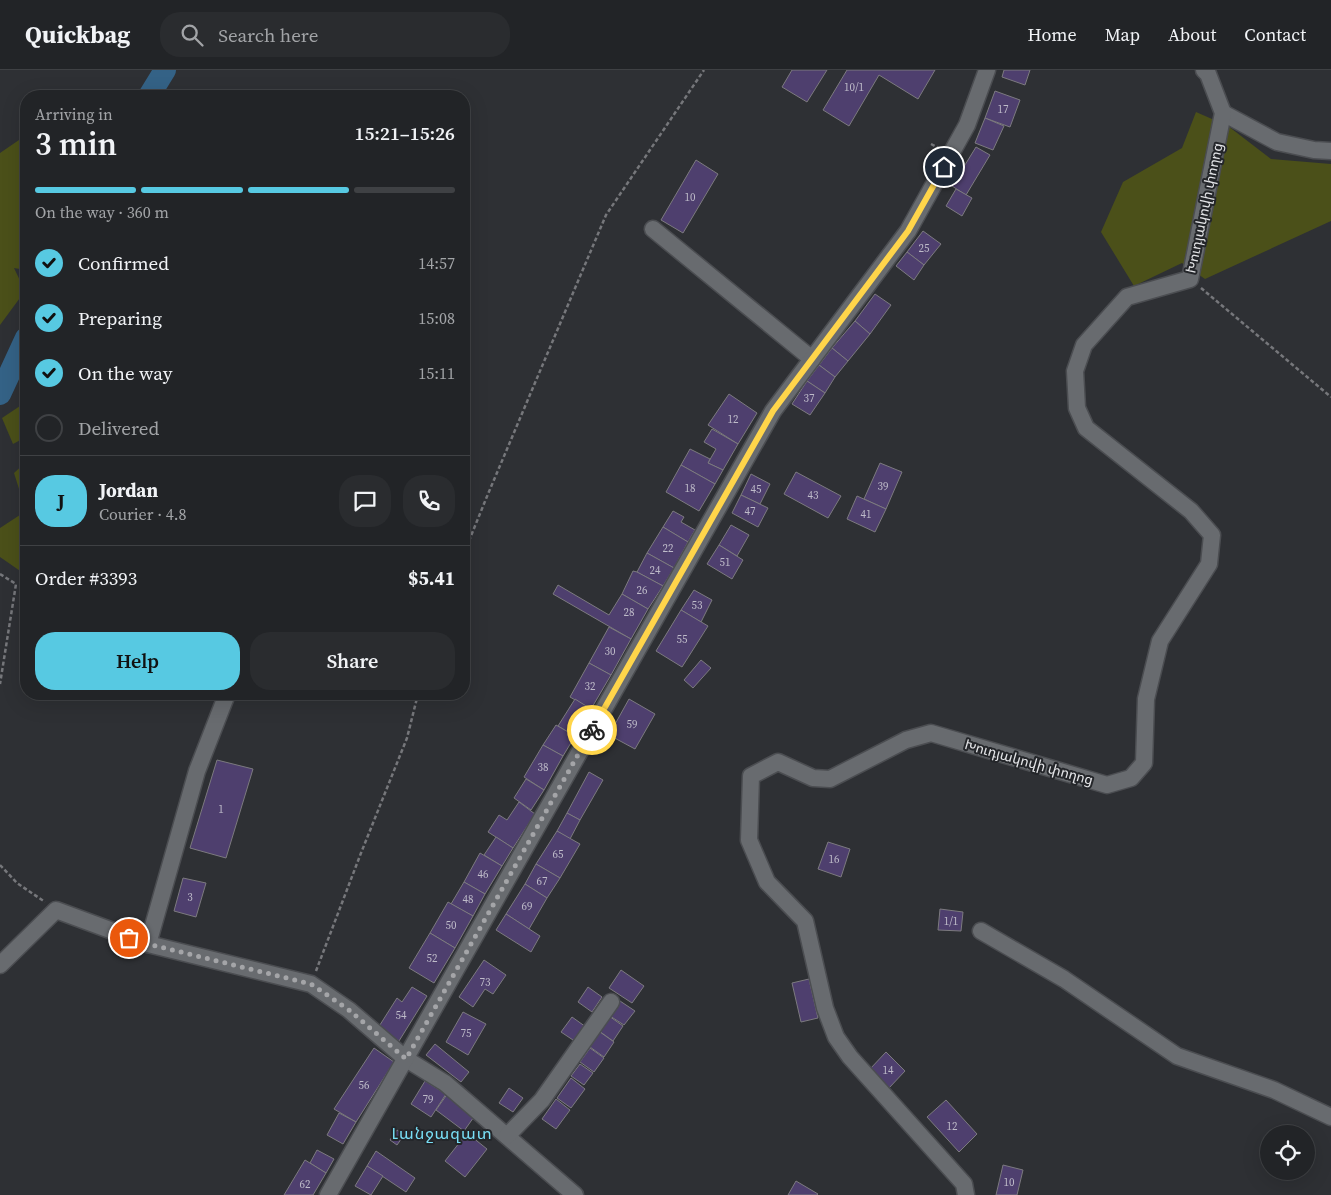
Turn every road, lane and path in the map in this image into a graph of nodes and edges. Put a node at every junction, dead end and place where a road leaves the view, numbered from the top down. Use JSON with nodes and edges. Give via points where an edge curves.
{"nodes":[{"id":1,"x":704,"y":70,"type":"edge"},
{"id":2,"x":987,"y":70,"type":"edge"},
{"id":3,"x":1204,"y":70,"type":"edge"},
{"id":4,"x":1223,"y":112,"type":"junction"},
{"id":5,"x":1331,"y":152,"type":"edge"},
{"id":6,"x":653,"y":230,"type":"dead end"},
{"id":7,"x":1190,"y":279,"type":"junction"},
{"id":8,"x":812,"y":359,"type":"junction"},
{"id":9,"x":1331,"y":397,"type":"edge"},
{"id":10,"x":470,"y":538,"type":"edge"},
{"id":11,"x":0,"y":574,"type":"edge"},
{"id":12,"x":0,"y":684,"type":"edge"},
{"id":13,"x":226,"y":700,"type":"edge"},
{"id":14,"x":416,"y":700,"type":"edge"},
{"id":15,"x":0,"y":865,"type":"edge"},
{"id":16,"x":56,"y":910,"type":"junction"},
{"id":17,"x":981,"y":930,"type":"dead end"},
{"id":18,"x":148,"y":944,"type":"junction"},
{"id":19,"x":0,"y":965,"type":"edge"},
{"id":20,"x":311,"y":984,"type":"junction"},
{"id":21,"x":612,"y":1002,"type":"dead end"},
{"id":22,"x":406,"y":1059,"type":"junction"},
{"id":23,"x":1331,"y":1117,"type":"edge"},
{"id":24,"x":507,"y":1136,"type":"junction"},
{"id":25,"x":328,"y":1195,"type":"edge"},
{"id":26,"x":575,"y":1195,"type":"edge"},
{"id":27,"x":966,"y":1195,"type":"edge"}],
"edges":[{"from":1,"to":10,"type":"path","via":[[606,215]]},
{"from":2,"to":8,"type":"street","via":[[967,125],[908,231]]},
{"from":3,"to":4,"type":"street"},
{"from":4,"to":5,"type":"street","via":[[1277,142]]},
{"from":4,"to":7,"type":"street","name":"Խուդյակովի փողոց"},
{"from":6,"to":8,"type":"street"},
{"from":7,"to":9,"type":"path"},
{"from":7,"to":27,"type":"street","name":"Խուդյակովի փողոց","via":[[1127,297],[1084,344],[1075,371],[1077,408],[1086,428],[1190,511],[1212,535],[1209,564],[1160,642],[1146,699],[1144,762],[1131,778],[1107,785],[931,733],[906,740],[830,779],[813,778],[778,762],[751,776],[749,840],[767,882],[805,921],[825,1008],[836,1037],[850,1057],[964,1184]]},
{"from":8,"to":22,"type":"street","via":[[773,411]]},
{"from":11,"to":12,"type":"path","via":[[16,584]]},
{"from":13,"to":18,"type":"street","via":[[197,771]]},
{"from":14,"to":20,"type":"path","via":[[407,738]]},
{"from":15,"to":16,"type":"path","via":[[17,883]]},
{"from":16,"to":18,"type":"street"},
{"from":16,"to":19,"type":"street"},
{"from":17,"to":23,"type":"street","via":[[1064,980],[1177,1056],[1274,1090]]},
{"from":18,"to":20,"type":"street"},
{"from":20,"to":22,"type":"street","via":[[349,1010]]},
{"from":21,"to":24,"type":"street","via":[[542,1100]]},
{"from":22,"to":24,"type":"street","via":[[445,1083]]},
{"from":22,"to":25,"type":"street"},
{"from":24,"to":26,"type":"street"}]}
